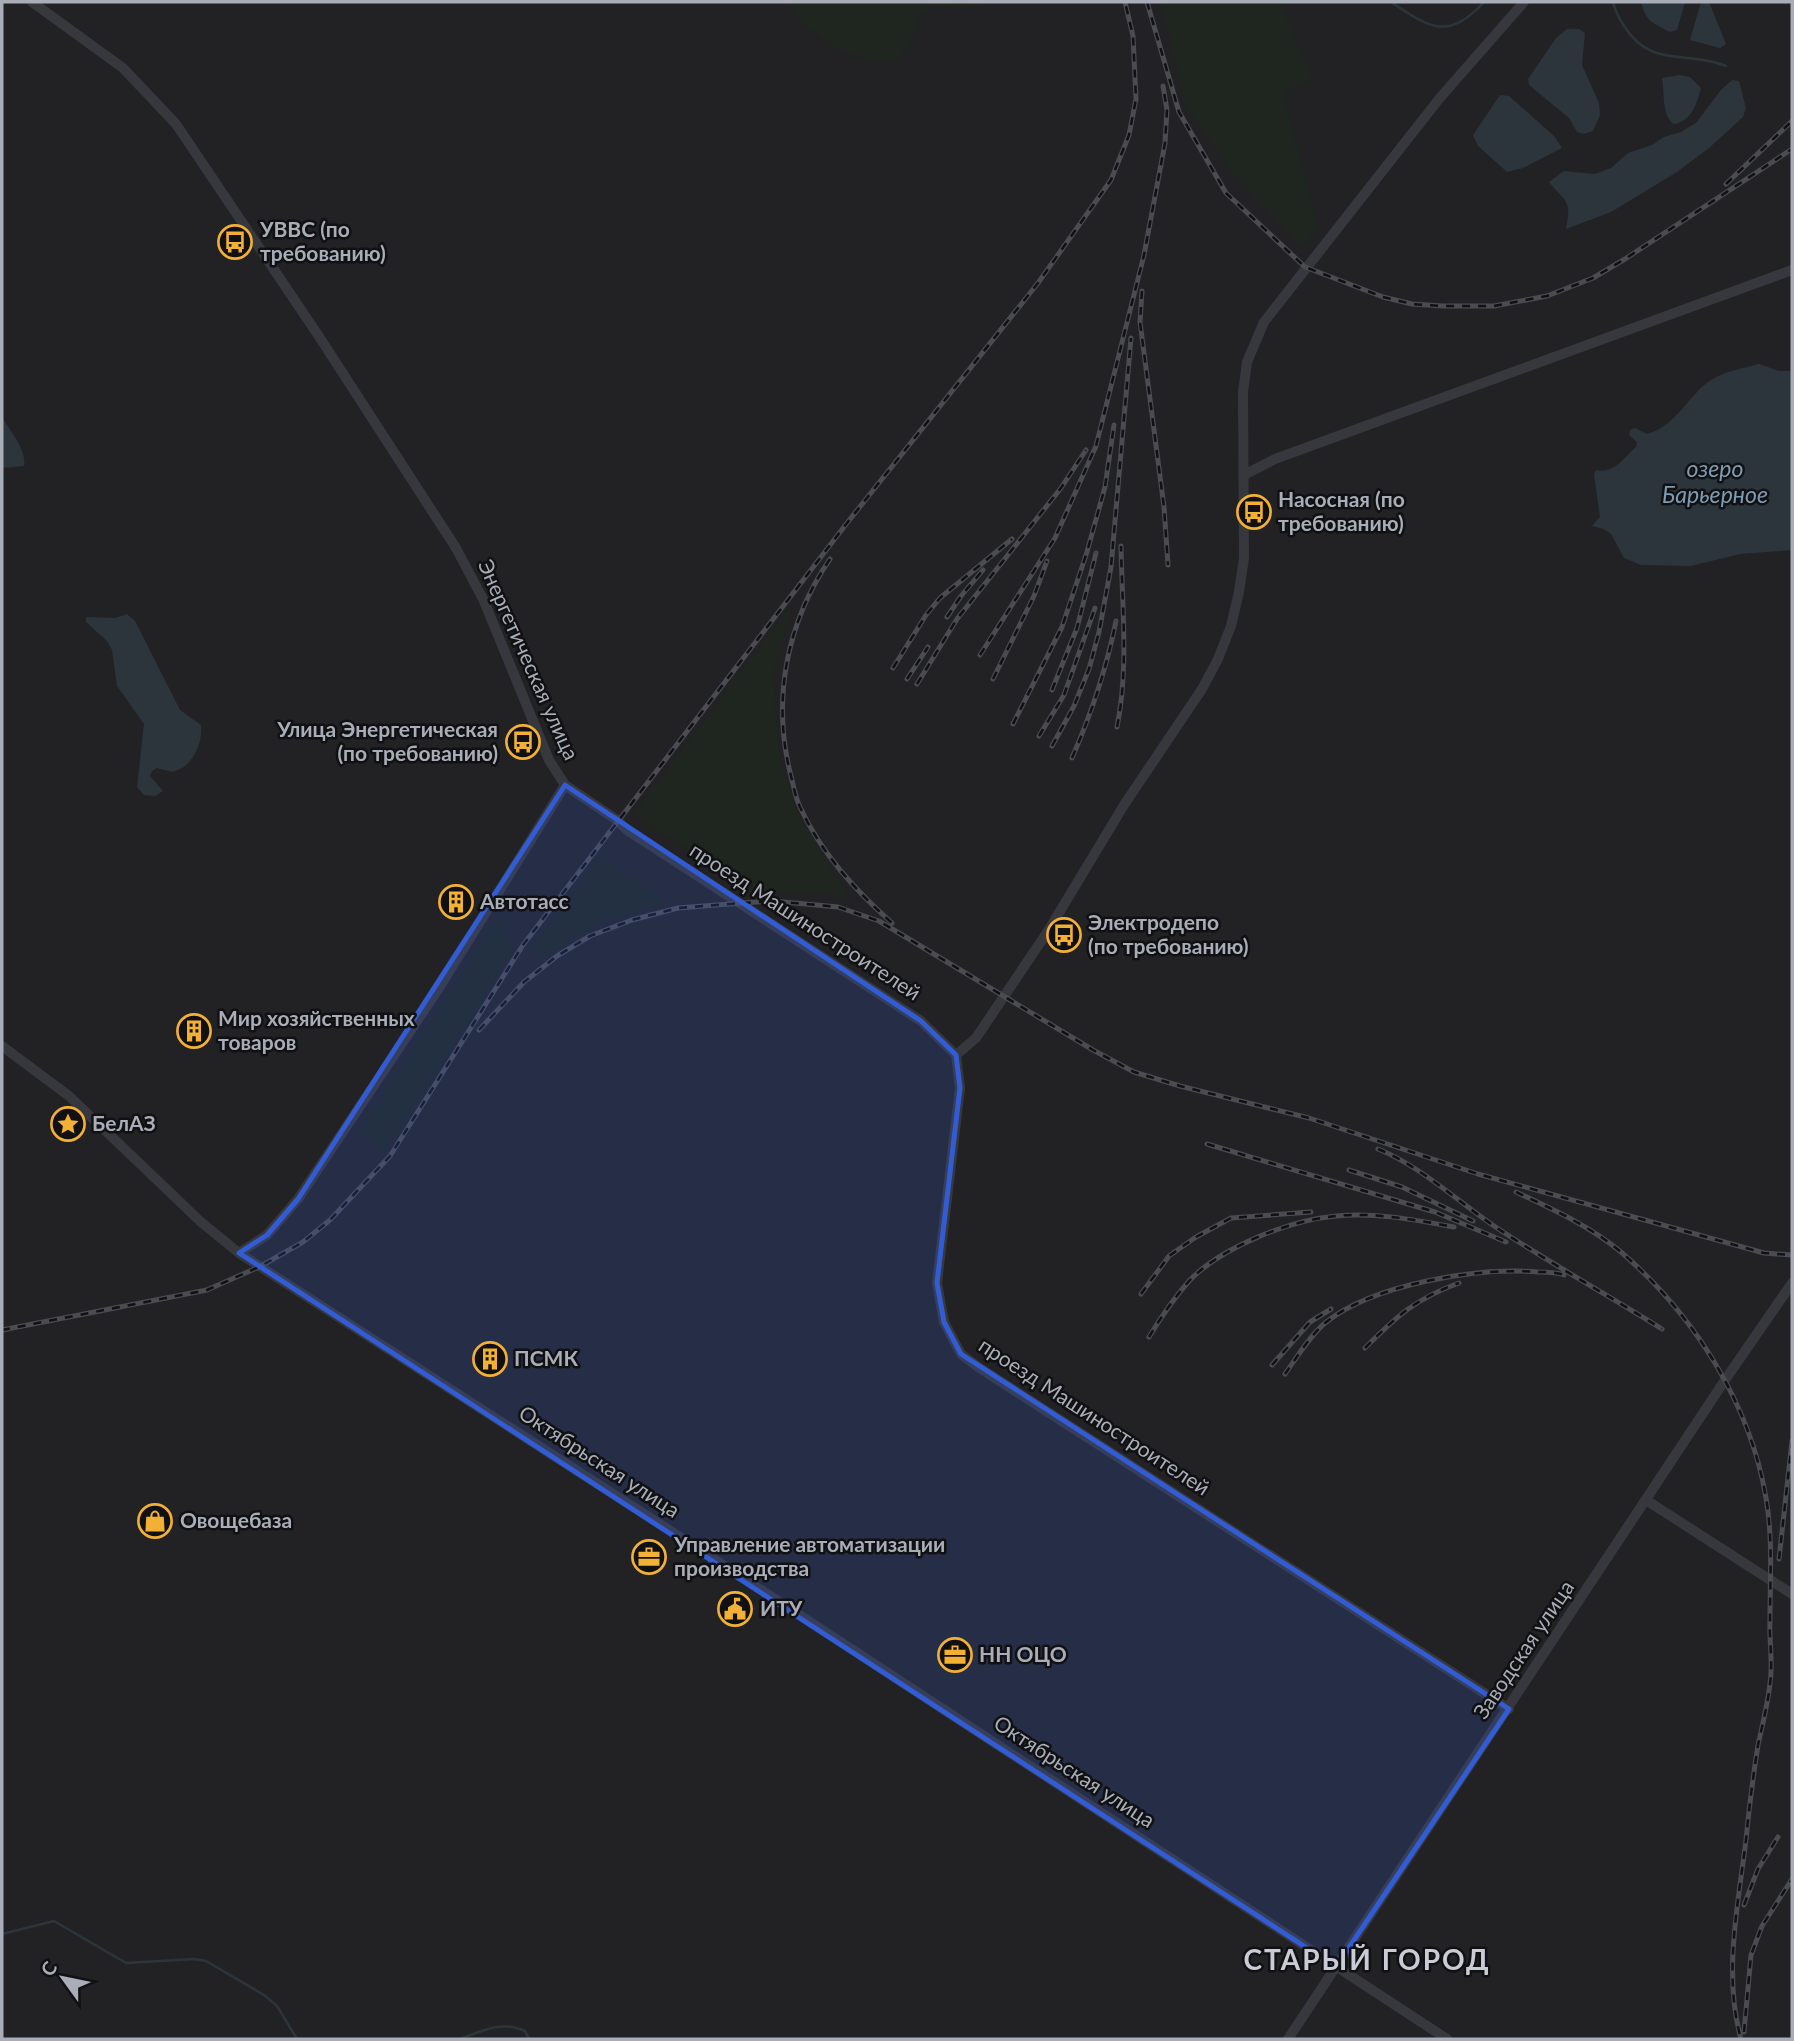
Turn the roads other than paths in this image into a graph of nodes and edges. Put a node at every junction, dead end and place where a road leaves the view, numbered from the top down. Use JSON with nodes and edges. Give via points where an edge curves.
{"nodes":[{"id":1,"x":32,"y":2,"type":"edge"},
{"id":2,"x":1524,"y":2,"type":"edge"},
{"id":3,"x":1792,"y":270,"type":"edge"},
{"id":4,"x":1244,"y":475,"type":"junction"},
{"id":5,"x":565,"y":785,"type":"junction"},
{"id":6,"x":2,"y":1046,"type":"edge"},
{"id":7,"x":956,"y":1055,"type":"junction"},
{"id":8,"x":239,"y":1253,"type":"junction"},
{"id":9,"x":1792,"y":1283,"type":"edge"},
{"id":10,"x":1646,"y":1500,"type":"junction"},
{"id":11,"x":1792,"y":1594,"type":"edge"},
{"id":12,"x":1509,"y":1709,"type":"junction"},
{"id":13,"x":1336,"y":1967,"type":"junction"},
{"id":14,"x":1288,"y":2039,"type":"edge"},
{"id":15,"x":1447,"y":2039,"type":"edge"}],
"edges":[{"from":1,"to":5,"type":"street","name":"Энергетическая улица","via":[[123,68],[176,124],[456,548],[484,601],[549,760]]},
{"from":2,"to":4,"type":"street","via":[[1439,99],[1264,322],[1247,362],[1243,392]]},
{"from":3,"to":4,"type":"street","via":[[1275,459]]},
{"from":4,"to":7,"type":"street","via":[[1244,558],[1231,625],[1218,659],[1048,931],[976,1038]]},
{"from":5,"to":7,"type":"street","name":"проезд Машиностроителей","via":[[921,1021]]},
{"from":5,"to":8,"type":"street","name":"Энергетическая улица","via":[[452,968],[306,1188],[267,1235]]},
{"from":6,"to":8,"type":"street","name":"Октябрьская улица","via":[[69,1096]]},
{"from":7,"to":12,"type":"street","name":"проезд Машиностроителей","via":[[960,1088],[937,1283],[944,1322],[961,1354]]},
{"from":8,"to":13,"type":"street","name":"Октябрьская улица"},
{"from":9,"to":10,"type":"street","name":"Заводская улица"},
{"from":10,"to":11,"type":"street"},
{"from":10,"to":12,"type":"street","name":"Заводская улица"},
{"from":12,"to":13,"type":"street","name":"Заводская улица"},
{"from":13,"to":14,"type":"street","name":"Заводская улица"},
{"from":13,"to":15,"type":"street","name":"Октябрьская улица"}]}
